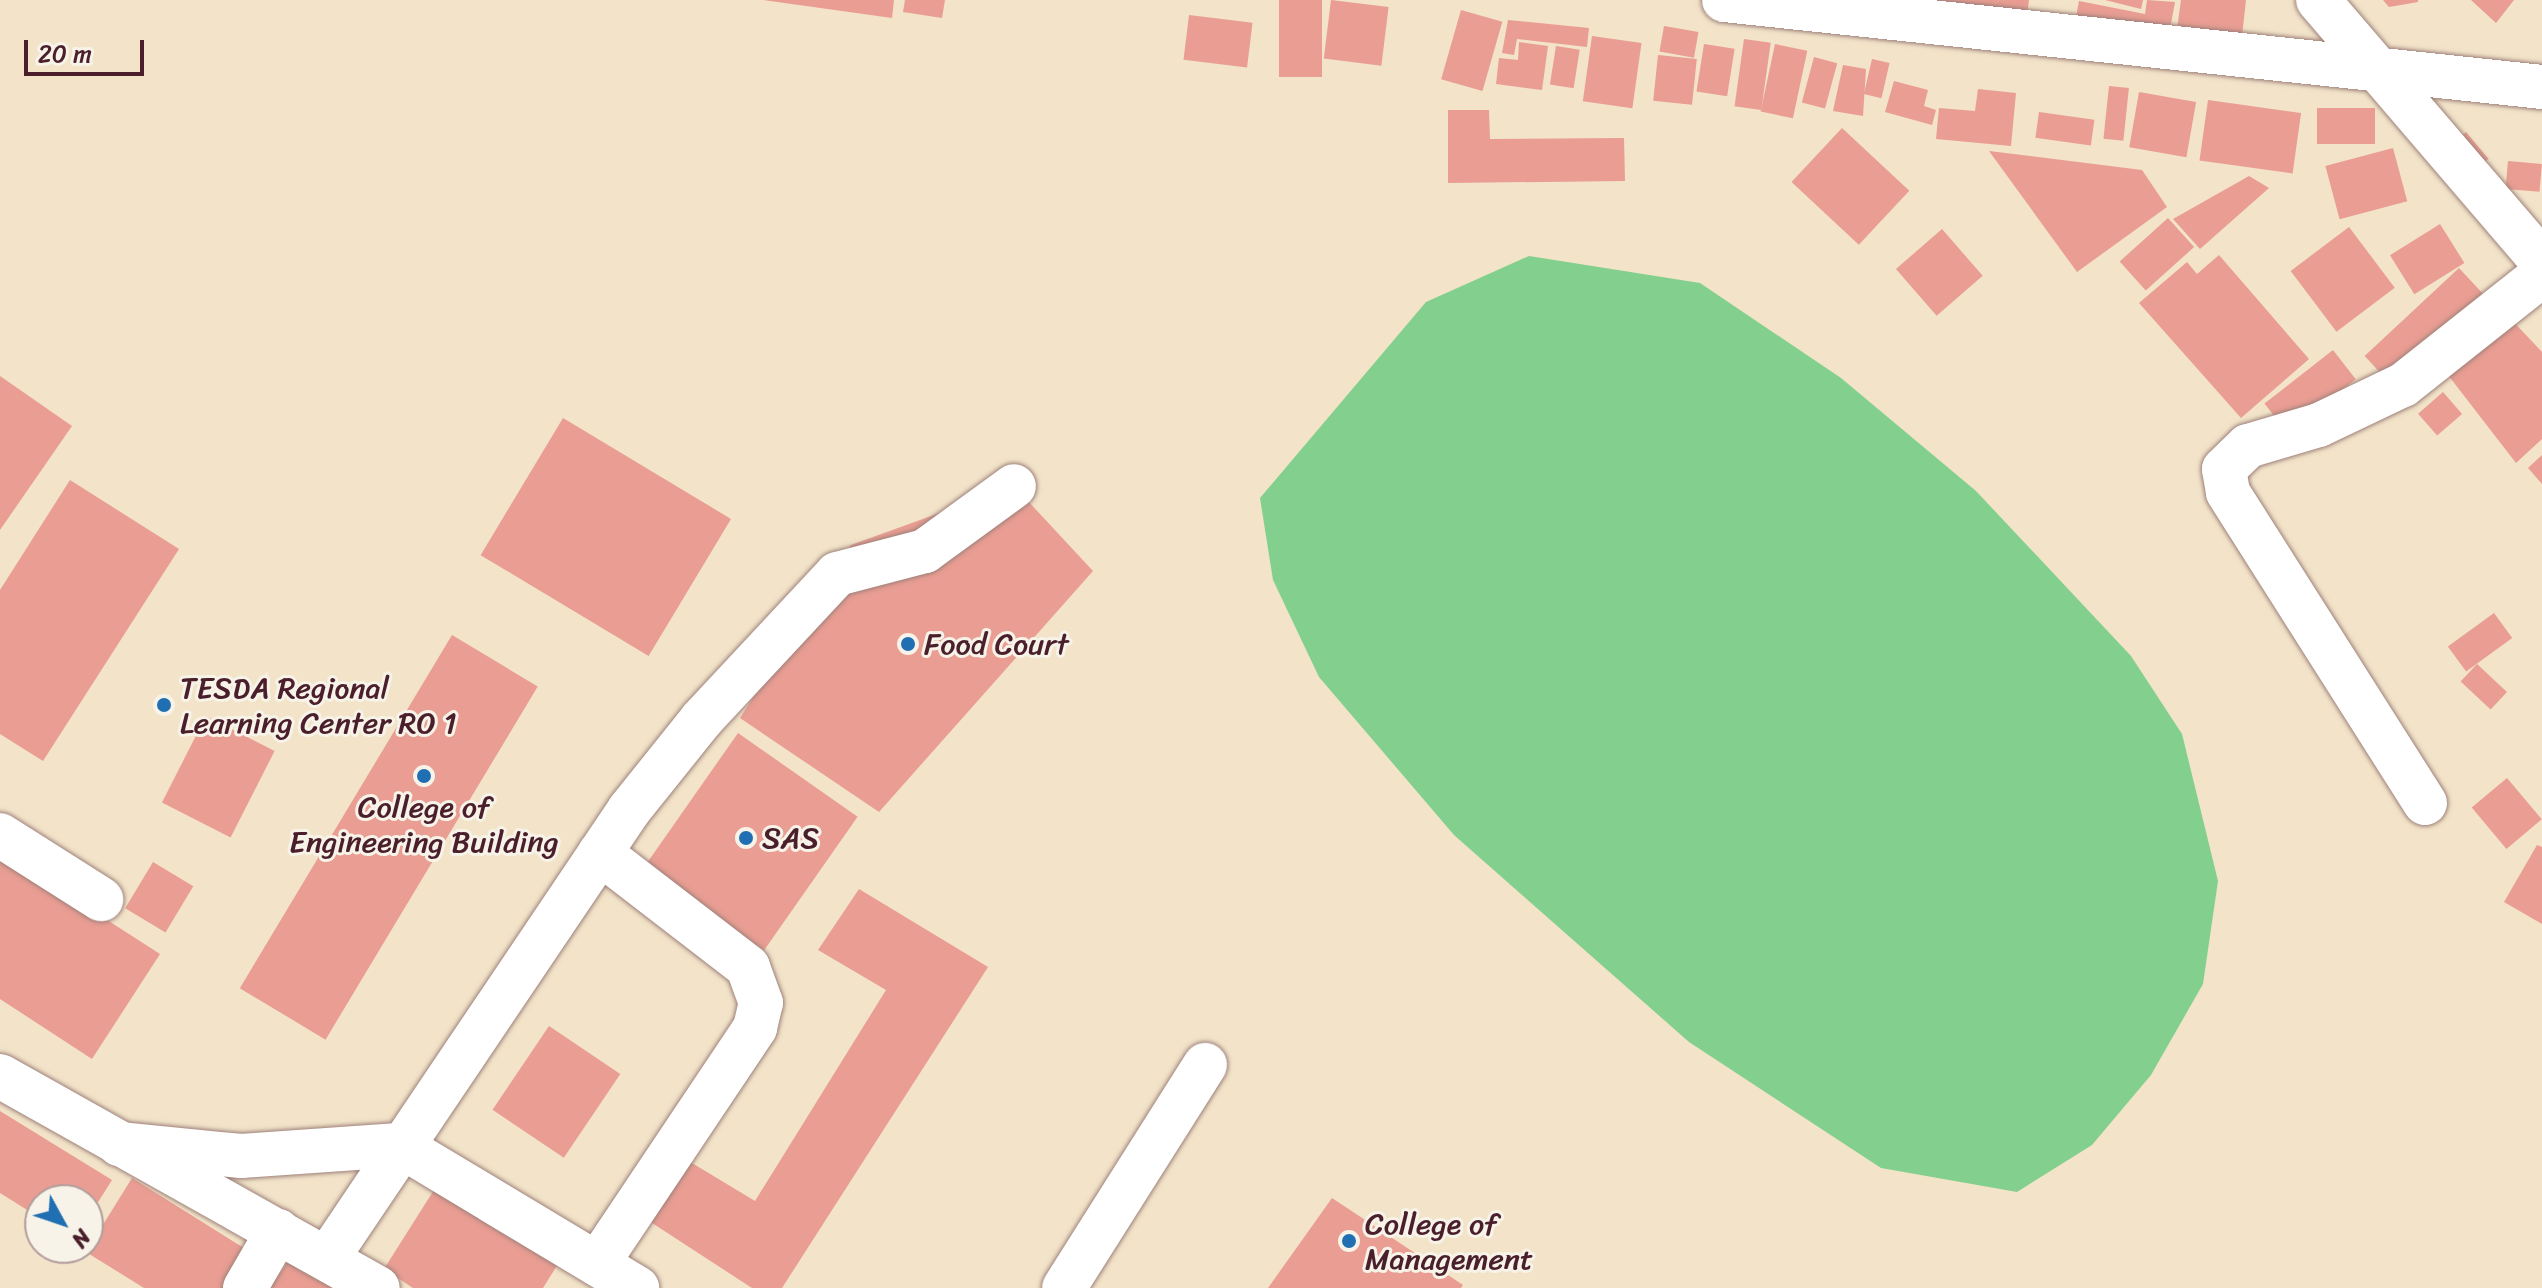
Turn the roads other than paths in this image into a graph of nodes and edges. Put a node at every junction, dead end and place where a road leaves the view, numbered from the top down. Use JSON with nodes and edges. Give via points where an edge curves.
{"nodes":[{"id":1,"x":1724,"y":0,"type":"edge"},
{"id":2,"x":2318,"y":0,"type":"edge"},
{"id":3,"x":2374,"y":69,"type":"junction"},
{"id":4,"x":2542,"y":87,"type":"edge"},
{"id":5,"x":2542,"y":261,"type":"edge"},
{"id":6,"x":2542,"y":275,"type":"edge"},
{"id":7,"x":1014,"y":486,"type":"dead end"},
{"id":8,"x":2425,"y":803,"type":"dead end"},
{"id":9,"x":0,"y":835,"type":"edge"},
{"id":10,"x":600,"y":853,"type":"junction"},
{"id":11,"x":101,"y":899,"type":"dead end"},
{"id":12,"x":1205,"y":1065,"type":"dead end"},
{"id":13,"x":0,"y":1076,"type":"edge"},
{"id":14,"x":119,"y":1144,"type":"junction"},
{"id":15,"x":399,"y":1145,"type":"junction"},
{"id":16,"x":278,"y":1231,"type":"junction"},
{"id":17,"x":328,"y":1257,"type":"junction"},
{"id":18,"x":597,"y":1264,"type":"junction"},
{"id":19,"x":245,"y":1288,"type":"edge"},
{"id":20,"x":378,"y":1288,"type":"edge"},
{"id":21,"x":637,"y":1288,"type":"edge"},
{"id":22,"x":1064,"y":1288,"type":"edge"}],
"edges":[{"from":1,"to":3,"type":"street"},
{"from":2,"to":3,"type":"street"},
{"from":3,"to":4,"type":"street"},
{"from":3,"to":5,"type":"street"},
{"from":6,"to":8,"type":"street","via":[[2403,385],[2332,420],[2248,446],[2224,469],[2228,492]]},
{"from":7,"to":10,"type":"street","via":[[925,551],[837,574],[702,719]]},
{"from":9,"to":11,"type":"street"},
{"from":10,"to":15,"type":"street"},
{"from":10,"to":18,"type":"street","via":[[748,967],[761,1003],[755,1028]]},
{"from":12,"to":22,"type":"street"},
{"from":13,"to":14,"type":"street"},
{"from":14,"to":15,"type":"street","via":[[241,1156]]},
{"from":14,"to":16,"type":"street"},
{"from":15,"to":17,"type":"street"},
{"from":15,"to":18,"type":"street"},
{"from":16,"to":17,"type":"street"},
{"from":16,"to":19,"type":"street"},
{"from":17,"to":20,"type":"street"},
{"from":18,"to":21,"type":"street"}]}
